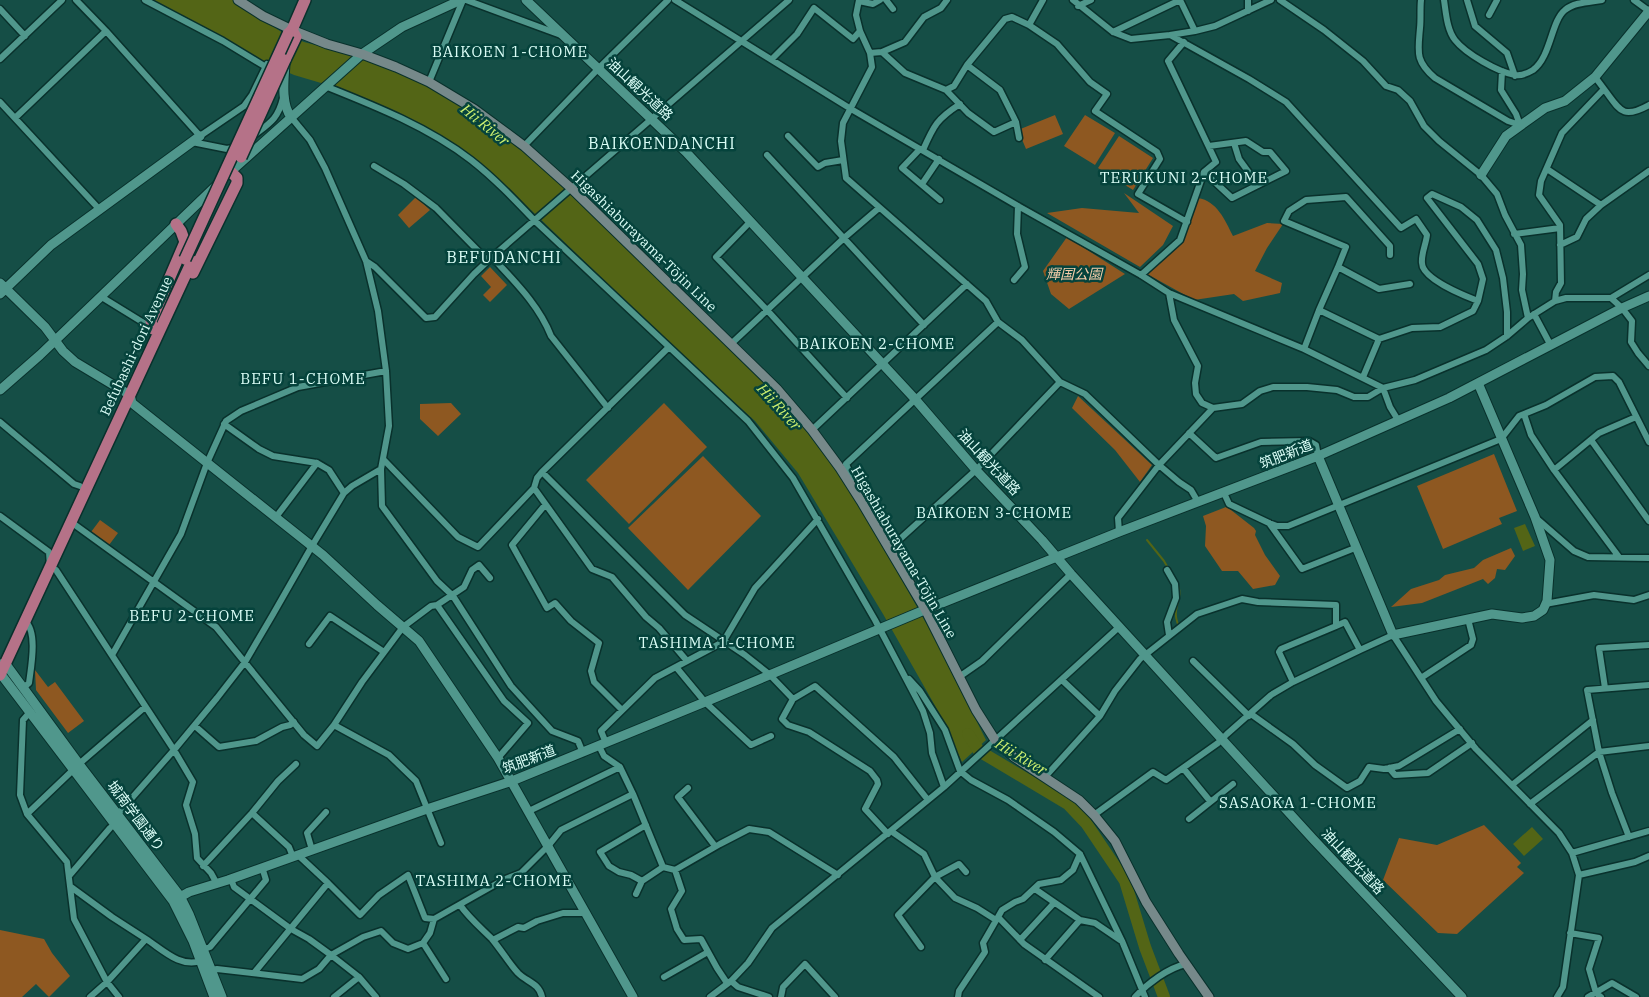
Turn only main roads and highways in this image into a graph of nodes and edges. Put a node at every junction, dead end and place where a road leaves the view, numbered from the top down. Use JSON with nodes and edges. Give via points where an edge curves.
{"nodes":[{"id":1,"x":238,"y":0,"type":"edge"},
{"id":2,"x":305,"y":0,"type":"edge"},
{"id":3,"x":292,"y":34,"type":"junction"},
{"id":4,"x":231,"y":172,"type":"road end"},
{"id":5,"x":176,"y":224,"type":"road end"},
{"id":6,"x":189,"y":260,"type":"junction"},
{"id":7,"x":174,"y":302,"type":"junction"},
{"id":8,"x":153,"y":329,"type":"junction"},
{"id":9,"x":127,"y":394,"type":"junction"},
{"id":10,"x":1,"y":668,"type":"edge"},
{"id":11,"x":1209,"y":997,"type":"edge"}],
"edges":[{"from":1,"to":3,"type":"main road","name":"Higashiaburayama-Tōjin Line"},
{"from":2,"to":3,"type":"highway","name":"Befubashi-dori Avenue"},
{"from":3,"to":6,"type":"highway","name":"Befubashi-dori Avenue","bridge":true},
{"from":3,"to":11,"type":"main road","name":"Higashiaburayama-Tōjin Line","via":[[361,55],[430,82],[474,109],[524,146],[777,389],[850,483],[923,610],[993,743],[1079,800],[1094,815],[1114,841],[1182,965]]},
{"from":4,"to":7,"type":"highway","via":[[237,178],[236,183],[184,290]]},
{"from":5,"to":8,"type":"highway","via":[[185,242],[150,321]]},
{"from":6,"to":7,"type":"highway","name":"Befubashi-dori Avenue"},
{"from":6,"to":8,"type":"highway","name":"Befubashi-dori Avenue"},
{"from":7,"to":9,"type":"highway","name":"Befubashi-dori Avenue"},
{"from":8,"to":9,"type":"highway","name":"Befubashi-dori Avenue"},
{"from":9,"to":10,"type":"highway","name":"Befubashi-dori Avenue","via":[[71,522]]},
{"from":9,"to":10,"type":"highway","name":"Befubashi-dori Avenue","via":[[49,552]]}]}
